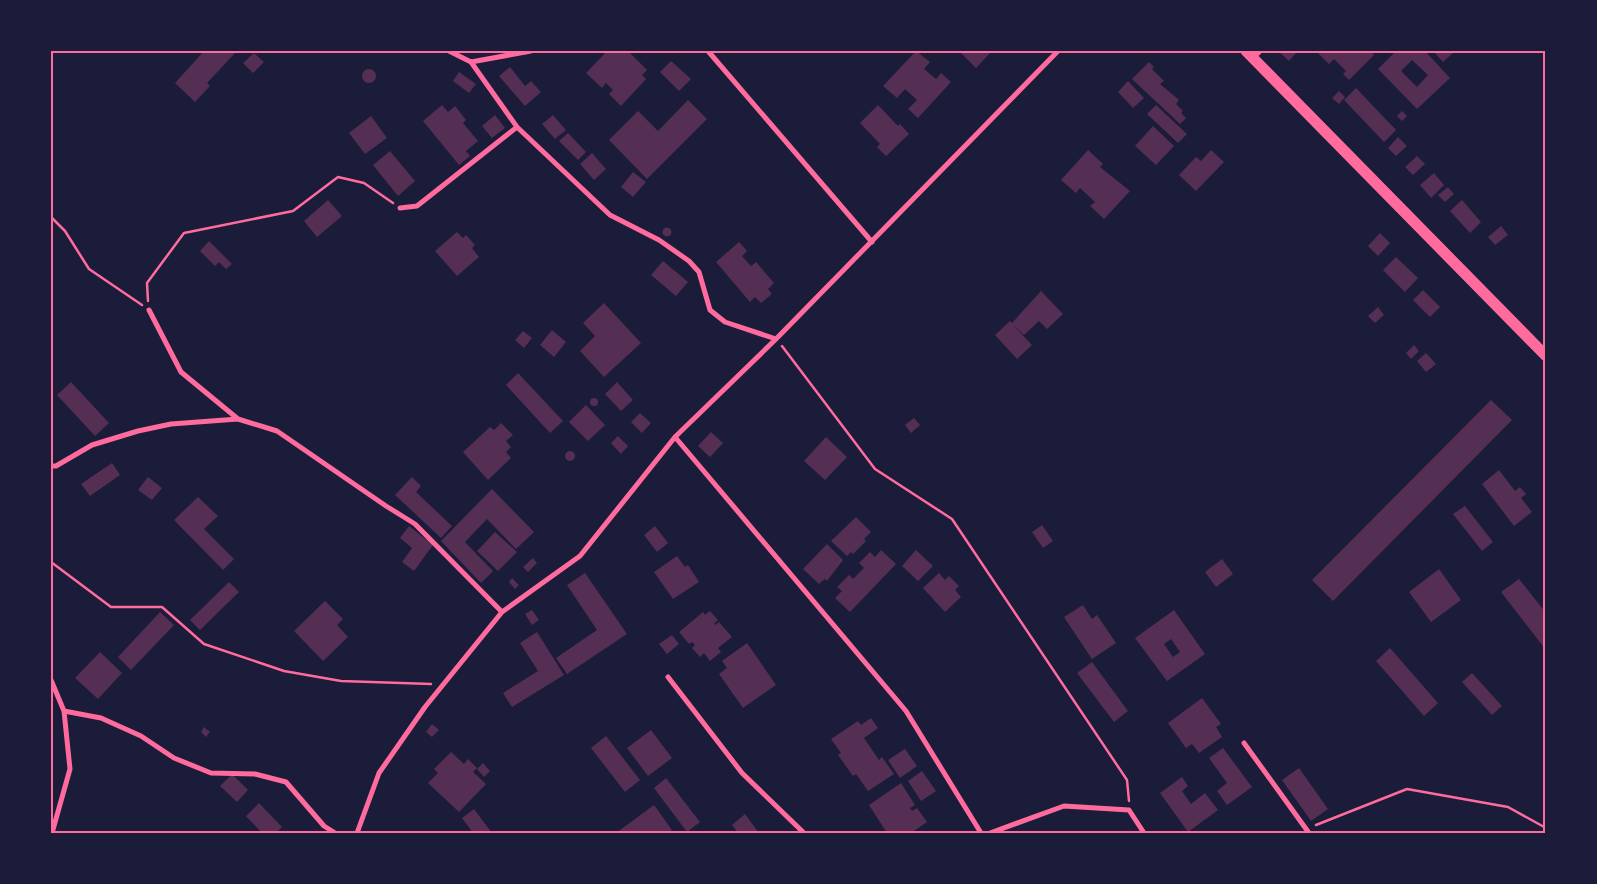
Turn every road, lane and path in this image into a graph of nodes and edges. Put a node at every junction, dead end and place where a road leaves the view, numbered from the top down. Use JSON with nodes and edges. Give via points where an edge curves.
{"nodes":[{"id":1,"x":449,"y":51,"type":"edge"},
{"id":2,"x":531,"y":51,"type":"edge"},
{"id":3,"x":708,"y":51,"type":"edge"},
{"id":4,"x":1058,"y":51,"type":"edge"},
{"id":5,"x":1253,"y":54,"type":"edge"},
{"id":6,"x":471,"y":62,"type":"junction"},
{"id":7,"x":517,"y":127,"type":"junction"},
{"id":8,"x":400,"y":208,"type":"joint"},
{"id":9,"x":51,"y":217,"type":"edge"},
{"id":10,"x":872,"y":242,"type":"junction"},
{"id":11,"x":149,"y":310,"type":"junction"},
{"id":12,"x":776,"y":339,"type":"junction"},
{"id":13,"x":1546,"y":356,"type":"edge"},
{"id":14,"x":238,"y":419,"type":"junction"},
{"id":15,"x":675,"y":438,"type":"junction"},
{"id":16,"x":51,"y":466,"type":"edge"},
{"id":17,"x":51,"y":562,"type":"edge"},
{"id":18,"x":502,"y":612,"type":"junction"},
{"id":19,"x":668,"y":678,"type":"dead end"},
{"id":20,"x":51,"y":680,"type":"edge"},
{"id":21,"x":445,"y":682,"type":"junction"},
{"id":22,"x":64,"y":711,"type":"junction"},
{"id":23,"x":1244,"y":743,"type":"dead end"},
{"id":24,"x":1130,"y":810,"type":"junction"},
{"id":25,"x":1546,"y":828,"type":"edge"},
{"id":26,"x":1307,"y":831,"type":"edge"},
{"id":27,"x":52,"y":833,"type":"edge"},
{"id":28,"x":335,"y":833,"type":"edge"},
{"id":29,"x":356,"y":833,"type":"edge"},
{"id":30,"x":804,"y":833,"type":"edge"},
{"id":31,"x":981,"y":833,"type":"edge"},
{"id":32,"x":990,"y":833,"type":"edge"},
{"id":33,"x":1144,"y":833,"type":"edge"}],
"edges":[{"from":1,"to":6,"type":"street"},
{"from":2,"to":6,"type":"street"},
{"from":3,"to":10,"type":"street"},
{"from":4,"to":10,"type":"street"},
{"from":5,"to":13,"type":"main road"},
{"from":6,"to":7,"type":"street"},
{"from":7,"to":8,"type":"street","via":[[418,206]]},
{"from":7,"to":12,"type":"street","via":[[610,215],[659,240],[689,261],[699,272],[710,310],[725,322]]},
{"from":8,"to":11,"type":"path","via":[[364,183],[338,177],[293,211],[184,233],[147,283]]},
{"from":9,"to":11,"type":"path","via":[[65,231],[90,269]]},
{"from":10,"to":12,"type":"street"},
{"from":11,"to":14,"type":"street","via":[[181,372]]},
{"from":12,"to":15,"type":"street"},
{"from":12,"to":24,"type":"path","via":[[875,469],[952,519],[1127,780]]},
{"from":14,"to":16,"type":"street","via":[[170,424],[138,431],[92,445]]},
{"from":14,"to":18,"type":"street","via":[[277,430],[415,524]]},
{"from":15,"to":18,"type":"street","via":[[580,556]]},
{"from":15,"to":31,"type":"street","via":[[906,710]]},
{"from":17,"to":21,"type":"path","via":[[111,606],[162,607],[204,644],[284,671],[341,681]]},
{"from":18,"to":21,"type":"street"},
{"from":19,"to":30,"type":"street","via":[[742,773]]},
{"from":20,"to":22,"type":"street"},
{"from":21,"to":29,"type":"street","via":[[379,773]]},
{"from":22,"to":27,"type":"street","via":[[70,768]]},
{"from":22,"to":28,"type":"street","via":[[101,718],[140,736],[174,758],[211,773],[255,774],[286,782],[324,826]]},
{"from":23,"to":26,"type":"street"},
{"from":24,"to":32,"type":"street","via":[[1064,806]]},
{"from":24,"to":33,"type":"street"},
{"from":25,"to":26,"type":"path","via":[[1508,807],[1407,789]]}]}
